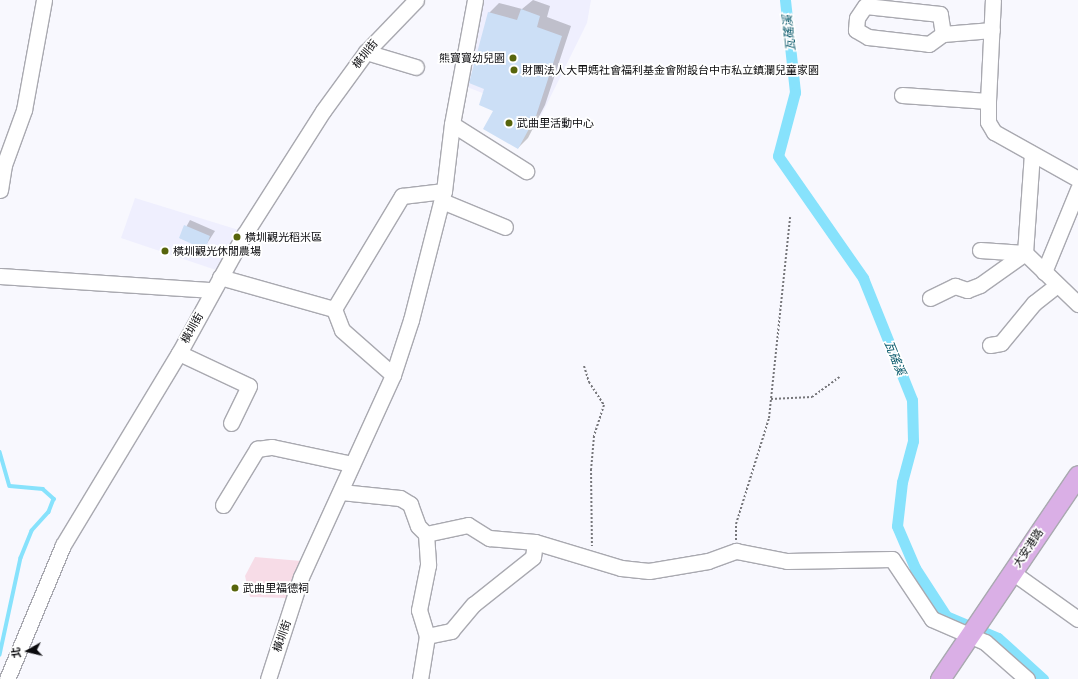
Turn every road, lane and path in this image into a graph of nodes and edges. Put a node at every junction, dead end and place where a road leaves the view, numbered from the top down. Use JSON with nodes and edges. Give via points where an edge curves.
{"nodes":[{"id":1,"x":44,"y":0,"type":"edge"},
{"id":2,"x":416,"y":0,"type":"edge"},
{"id":3,"x":475,"y":0,"type":"edge"},
{"id":4,"x":993,"y":0,"type":"edge"},
{"id":5,"x":992,"y":30,"type":"junction"},
{"id":6,"x":943,"y":34,"type":"junction"},
{"id":7,"x":366,"y":52,"type":"junction"},
{"id":8,"x":416,"y":67,"type":"dead end"},
{"id":9,"x":902,"y":95,"type":"dead end"},
{"id":10,"x":988,"y":102,"type":"junction"},
{"id":11,"x":452,"y":124,"type":"junction"},
{"id":12,"x":1032,"y":154,"type":"junction"},
{"id":13,"x":526,"y":171,"type":"dead end"},
{"id":14,"x":1078,"y":179,"type":"edge"},
{"id":15,"x":1078,"y":189,"type":"edge"},
{"id":16,"x":0,"y":190,"type":"edge"},
{"id":17,"x":443,"y":196,"type":"junction"},
{"id":18,"x":790,"y":217,"type":"dead end"},
{"id":19,"x":505,"y":227,"type":"dead end"},
{"id":20,"x":980,"y":250,"type":"dead end"},
{"id":21,"x":1025,"y":253,"type":"junction"},
{"id":22,"x":1044,"y":272,"type":"junction"},
{"id":23,"x":0,"y":276,"type":"edge"},
{"id":24,"x":217,"y":283,"type":"junction"},
{"id":25,"x":1057,"y":285,"type":"junction"},
{"id":26,"x":930,"y":298,"type":"dead end"},
{"id":27,"x":1078,"y":304,"type":"edge"},
{"id":28,"x":334,"y":310,"type":"junction"},
{"id":29,"x":990,"y":345,"type":"dead end"},
{"id":30,"x":179,"y":353,"type":"junction"},
{"id":31,"x":584,"y":366,"type":"dead end"},
{"id":32,"x":393,"y":375,"type":"junction"},
{"id":33,"x":840,"y":377,"type":"dead end"},
{"id":34,"x":771,"y":399,"type":"junction"},
{"id":35,"x":231,"y":423,"type":"dead end"},
{"id":36,"x":352,"y":464,"type":"junction"},
{"id":37,"x":1078,"y":475,"type":"edge"},
{"id":38,"x":341,"y":492,"type":"junction"},
{"id":39,"x":223,"y":505,"type":"dead end"},
{"id":40,"x":426,"y":534,"type":"junction"},
{"id":41,"x":535,"y":542,"type":"junction"},
{"id":42,"x":736,"y":551,"type":"junction"},
{"id":43,"x":592,"y":559,"type":"junction"},
{"id":44,"x":1012,"y":572,"type":"junction"},
{"id":45,"x":245,"y":589,"type":"dead end"},
{"id":46,"x":296,"y":592,"type":"junction"},
{"id":47,"x":1078,"y":619,"type":"edge"},
{"id":48,"x":975,"y":629,"type":"junction"},
{"id":49,"x":427,"y":636,"type":"junction"},
{"id":50,"x":7,"y":679,"type":"edge"},
{"id":51,"x":268,"y":679,"type":"edge"},
{"id":52,"x":420,"y":679,"type":"edge"},
{"id":53,"x":940,"y":679,"type":"edge"},
{"id":54,"x":1027,"y":679,"type":"edge"}],
"edges":[{"from":1,"to":16,"type":"street","via":[[24,110],[4,165]]},
{"from":2,"to":7,"type":"street","name":"橫圳街"},
{"from":3,"to":11,"type":"street","name":"橫圳街"},
{"from":4,"to":5,"type":"street"},
{"from":5,"to":6,"type":"street"},
{"from":5,"to":10,"type":"street"},
{"from":6,"to":6,"type":"street","via":[[929,44],[868,37],[856,30],[857,18],[865,6],[940,14]]},
{"from":7,"to":8,"type":"street"},
{"from":7,"to":24,"type":"street","name":"橫圳街","via":[[323,111]]},
{"from":9,"to":10,"type":"street"},
{"from":10,"to":12,"type":"street","via":[[988,122],[994,132]]},
{"from":11,"to":13,"type":"street"},
{"from":11,"to":17,"type":"street","name":"橫圳街"},
{"from":12,"to":14,"type":"street"},
{"from":12,"to":21,"type":"street"},
{"from":15,"to":22,"type":"street"},
{"from":17,"to":19,"type":"street"},
{"from":17,"to":28,"type":"street","via":[[402,196]]},
{"from":17,"to":32,"type":"street","name":"橫圳街","via":[[412,320]]},
{"from":18,"to":34,"type":"path"},
{"from":20,"to":21,"type":"street"},
{"from":21,"to":22,"type":"street"},
{"from":21,"to":26,"type":"street","via":[[980,285],[968,290],[955,286]]},
{"from":22,"to":25,"type":"street"},
{"from":23,"to":24,"type":"street"},
{"from":24,"to":28,"type":"street"},
{"from":24,"to":30,"type":"street","name":"橫圳街"},
{"from":25,"to":27,"type":"street"},
{"from":25,"to":29,"type":"street","via":[[1034,303],[1001,344]]},
{"from":28,"to":32,"type":"street","via":[[342,330]]},
{"from":30,"to":35,"type":"street","via":[[249,386]]},
{"from":30,"to":50,"type":"street","name":"橫圳街","via":[[63,545]]},
{"from":31,"to":43,"type":"path","via":[[589,382],[604,405],[594,436],[591,469]]},
{"from":32,"to":36,"type":"street","name":"橫圳街"},
{"from":33,"to":34,"type":"path","via":[[812,397]]},
{"from":34,"to":42,"type":"path","via":[[769,418],[736,524]]},
{"from":36,"to":38,"type":"street","name":"橫圳街"},
{"from":36,"to":39,"type":"street","via":[[272,447],[257,449]]},
{"from":37,"to":44,"type":"main road","name":"大安港路"},
{"from":38,"to":40,"type":"street","via":[[400,498],[410,504],[418,526]]},
{"from":38,"to":46,"type":"street","name":"橫圳街"},
{"from":40,"to":41,"type":"street","via":[[468,525],[489,538]]},
{"from":40,"to":49,"type":"street","via":[[428,565],[419,610]]},
{"from":41,"to":43,"type":"street"},
{"from":41,"to":49,"type":"street","via":[[533,557],[474,604],[451,631]]},
{"from":42,"to":43,"type":"street","via":[[708,561],[649,571]]},
{"from":42,"to":48,"type":"street","via":[[787,561],[892,559],[932,619]]},
{"from":44,"to":47,"type":"street"},
{"from":44,"to":48,"type":"main road","name":"大安港路"},
{"from":45,"to":46,"type":"path"},
{"from":46,"to":51,"type":"street","name":"橫圳街"},
{"from":48,"to":53,"type":"main road","name":"大安港路"},
{"from":48,"to":54,"type":"street","via":[[985,642]]},
{"from":49,"to":52,"type":"street"}]}
